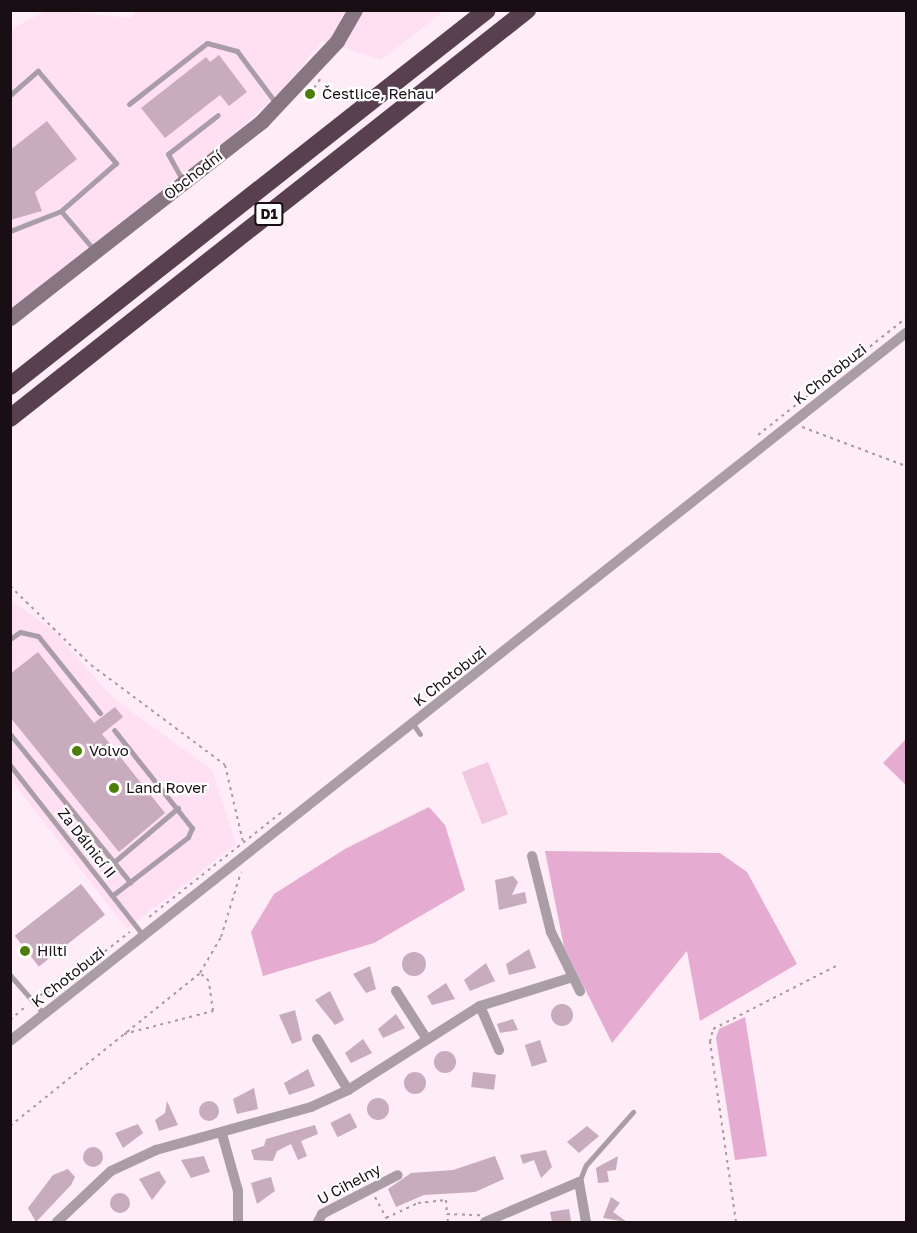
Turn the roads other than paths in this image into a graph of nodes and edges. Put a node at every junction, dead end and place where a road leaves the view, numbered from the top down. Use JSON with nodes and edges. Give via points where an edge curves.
{"nodes":[{"id":1,"x":487,"y":10,"type":"edge"},
{"id":2,"x":527,"y":10,"type":"edge"},
{"id":3,"x":351,"y":13,"type":"edge"},
{"id":4,"x":10,"y":95,"type":"edge"},
{"id":5,"x":129,"y":104,"type":"dead end"},
{"id":6,"x":278,"y":106,"type":"junction"},
{"id":7,"x":218,"y":116,"type":"dead end"},
{"id":8,"x":183,"y":183,"type":"junction"},
{"id":9,"x":61,"y":211,"type":"junction"},
{"id":10,"x":10,"y":231,"type":"edge"},
{"id":11,"x":96,"y":252,"type":"junction"},
{"id":12,"x":10,"y":318,"type":"edge"},
{"id":13,"x":906,"y":333,"type":"edge"},
{"id":14,"x":10,"y":386,"type":"edge"},
{"id":15,"x":10,"y":418,"type":"edge"},
{"id":16,"x":10,"y":639,"type":"edge"},
{"id":17,"x":100,"y":713,"type":"dead end"},
{"id":18,"x":413,"y":724,"type":"junction"},
{"id":19,"x":114,"y":730,"type":"dead end"},
{"id":20,"x":10,"y":734,"type":"edge"},
{"id":21,"x":420,"y":734,"type":"dead end"},
{"id":22,"x":10,"y":765,"type":"edge"},
{"id":23,"x":178,"y":808,"type":"junction"},
{"id":24,"x":532,"y":856,"type":"dead end"},
{"id":25,"x":114,"y":862,"type":"junction"},
{"id":26,"x":130,"y":882,"type":"junction"},
{"id":27,"x":113,"y":895,"type":"junction"},
{"id":28,"x":144,"y":936,"type":"junction"},
{"id":29,"x":10,"y":975,"type":"edge"},
{"id":30,"x":570,"y":978,"type":"junction"},
{"id":31,"x":396,"y":991,"type":"dead end"},
{"id":32,"x":580,"y":991,"type":"dead end"},
{"id":33,"x":480,"y":1006,"type":"junction"},
{"id":34,"x":44,"y":1014,"type":"junction"},
{"id":35,"x":426,"y":1038,"type":"junction"},
{"id":36,"x":317,"y":1039,"type":"dead end"},
{"id":37,"x":10,"y":1041,"type":"edge"},
{"id":38,"x":500,"y":1050,"type":"dead end"},
{"id":39,"x":348,"y":1090,"type":"junction"},
{"id":40,"x":633,"y":1112,"type":"dead end"},
{"id":41,"x":222,"y":1134,"type":"junction"},
{"id":42,"x":398,"y":1175,"type":"dead end"},
{"id":43,"x":579,"y":1182,"type":"junction"},
{"id":44,"x":57,"y":1222,"type":"edge"},
{"id":45,"x":238,"y":1222,"type":"edge"},
{"id":46,"x":318,"y":1222,"type":"edge"},
{"id":47,"x":485,"y":1222,"type":"edge"},
{"id":48,"x":586,"y":1222,"type":"edge"}],
"edges":[{"from":1,"to":14,"type":"highway","number":"D1"},
{"from":2,"to":15,"type":"highway","number":"D1"},
{"from":3,"to":6,"type":"street","name":"Obchodní"},
{"from":4,"to":9,"type":"lane","via":[[38,71],[116,163]]},
{"from":5,"to":6,"type":"lane","via":[[207,43],[237,51]]},
{"from":6,"to":8,"type":"street","name":"Obchodní"},
{"from":7,"to":8,"type":"lane","via":[[168,154]]},
{"from":8,"to":11,"type":"street","name":"Obchodní"},
{"from":9,"to":10,"type":"lane"},
{"from":9,"to":11,"type":"lane"},
{"from":11,"to":12,"type":"street","name":"Obchodní"},
{"from":13,"to":18,"type":"street","name":"K Chotobuzi"},
{"from":16,"to":17,"type":"lane","via":[[20,632],[38,636]]},
{"from":18,"to":21,"type":"lane"},
{"from":18,"to":28,"type":"street","name":"K Chotobuzi"},
{"from":19,"to":23,"type":"lane"},
{"from":20,"to":25,"type":"lane"},
{"from":22,"to":27,"type":"lane","name":"Za Dálnicí II"},
{"from":23,"to":25,"type":"lane"},
{"from":23,"to":26,"type":"lane","via":[[190,820],[188,837]]},
{"from":24,"to":30,"type":"street"},
{"from":25,"to":26,"type":"lane"},
{"from":26,"to":27,"type":"lane"},
{"from":27,"to":28,"type":"lane","name":"Za Dálnicí II"},
{"from":28,"to":34,"type":"street","name":"K Chotobuzi"},
{"from":29,"to":34,"type":"lane"},
{"from":30,"to":32,"type":"street"},
{"from":30,"to":33,"type":"street"},
{"from":31,"to":35,"type":"street"},
{"from":33,"to":35,"type":"street"},
{"from":33,"to":38,"type":"street"},
{"from":34,"to":37,"type":"street","name":"K Chotobuzi"},
{"from":35,"to":39,"type":"street"},
{"from":36,"to":39,"type":"street"},
{"from":39,"to":41,"type":"street"},
{"from":40,"to":43,"type":"lane","via":[[586,1166]]},
{"from":41,"to":44,"type":"street","via":[[156,1150],[111,1170]]},
{"from":41,"to":45,"type":"street","via":[[238,1191]]},
{"from":42,"to":46,"type":"street","name":"U Cihelny","via":[[322,1214]]},
{"from":43,"to":47,"type":"street"},
{"from":43,"to":48,"type":"street"}]}
